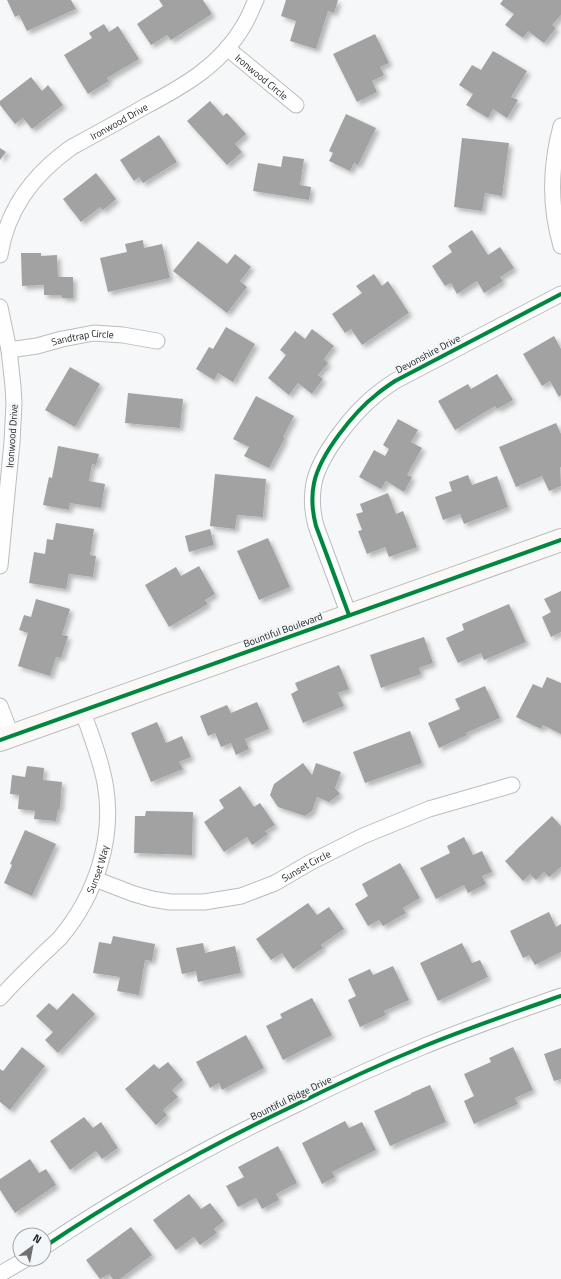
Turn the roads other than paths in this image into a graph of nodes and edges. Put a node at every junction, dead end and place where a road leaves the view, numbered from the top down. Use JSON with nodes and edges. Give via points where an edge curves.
{"nodes":[{"id":1,"x":256,"y":0,"type":"edge"},
{"id":2,"x":227,"y":48,"type":"junction"},
{"id":3,"x":296,"y":105,"type":"dead end"},
{"id":4,"x":561,"y":126,"type":"edge"},
{"id":5,"x":561,"y":246,"type":"edge"},
{"id":6,"x":0,"y":255,"type":"edge"},
{"id":7,"x":561,"y":294,"type":"edge"},
{"id":8,"x":0,"y":307,"type":"edge"},
{"id":9,"x":157,"y":341,"type":"dead end"},
{"id":10,"x":9,"y":350,"type":"junction"},
{"id":11,"x":561,"y":540,"type":"edge"},
{"id":12,"x":1,"y":549,"type":"edge"},
{"id":13,"x":0,"y":566,"type":"edge"},
{"id":14,"x":349,"y":616,"type":"junction"},
{"id":15,"x":0,"y":706,"type":"edge"},
{"id":16,"x":82,"y":710,"type":"junction"},
{"id":17,"x":6,"y":738,"type":"edge"},
{"id":18,"x":512,"y":785,"type":"dead end"},
{"id":19,"x":95,"y":879,"type":"junction"},
{"id":20,"x":561,"y":996,"type":"edge"},
{"id":21,"x":0,"y":998,"type":"edge"},
{"id":22,"x":52,"y":1242,"type":"edge"},
{"id":23,"x":12,"y":1267,"type":"edge"},
{"id":24,"x":0,"y":1274,"type":"edge"}],
"edges":[{"from":1,"to":2,"type":"street","name":"Ironwood Drive","via":[[244,26]]},
{"from":2,"to":3,"type":"street","name":"Ironwood Circle"},
{"from":2,"to":6,"type":"street","name":"Ironwood Drive","via":[[179,89],[72,147],[44,168],[32,182],[12,216]]},
{"from":4,"to":5,"type":"street","via":[[552,169],[554,217]]},
{"from":7,"to":14,"type":"street","name":"Devonshire Drive","via":[[395,381],[361,409],[332,446],[314,482],[313,512]]},
{"from":8,"to":10,"type":"street","name":"Ironwood Drive"},
{"from":9,"to":10,"type":"street","name":"Sandtrap Circle","via":[[116,334],[94,334]]},
{"from":10,"to":12,"type":"street","name":"Ironwood Drive","via":[[14,423]]},
{"from":11,"to":14,"type":"main road","name":"Bountiful Boulevard"},
{"from":12,"to":13,"type":"street","name":"Ironwood Drive"},
{"from":14,"to":16,"type":"main road","name":"Bountiful Boulevard"},
{"from":15,"to":17,"type":"street"},
{"from":16,"to":17,"type":"main road","name":"Bountiful Boulevard"},
{"from":16,"to":19,"type":"street","name":"Sunset Way","via":[[102,768],[107,801],[106,839]]},
{"from":18,"to":19,"type":"street","name":"Sunset Circle","via":[[429,809],[363,836],[310,862],[275,883],[241,896],[204,902],[170,902],[134,894]]},
{"from":19,"to":21,"type":"street","name":"Sunset Way","via":[[69,927]]},
{"from":20,"to":22,"type":"street","name":"Bountiful Ridge Drive","via":[[421,1047],[327,1089],[180,1164]]},
{"from":23,"to":24,"type":"street"}]}
